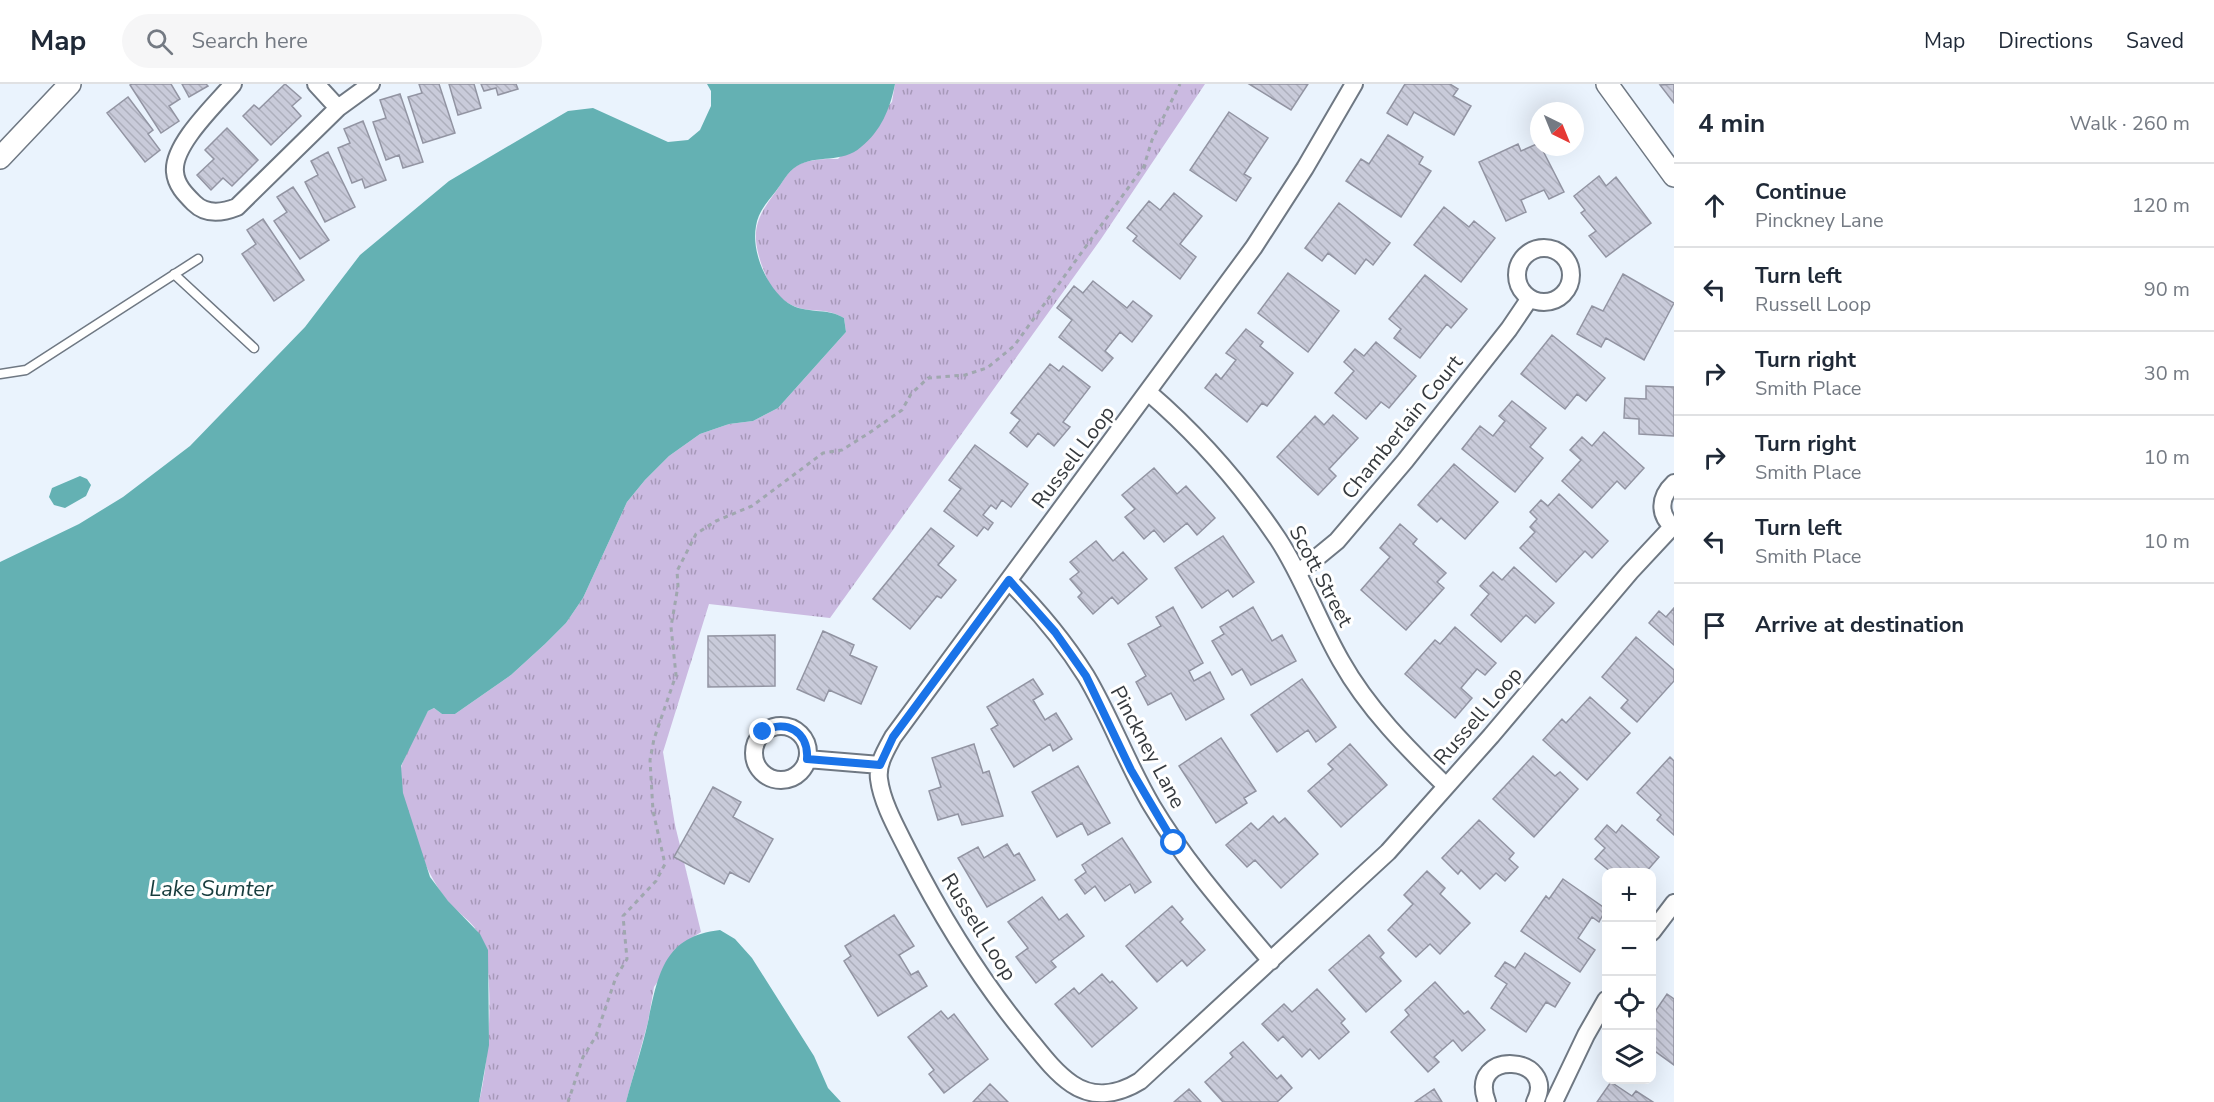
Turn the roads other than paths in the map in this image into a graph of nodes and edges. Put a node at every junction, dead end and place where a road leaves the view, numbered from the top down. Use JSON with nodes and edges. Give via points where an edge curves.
{"nodes":[{"id":1,"x":70,"y":84,"type":"edge"},
{"id":2,"x":233,"y":84,"type":"edge"},
{"id":3,"x":316,"y":84,"type":"edge"},
{"id":4,"x":371,"y":84,"type":"edge"},
{"id":5,"x":1354,"y":84,"type":"edge"},
{"id":6,"x":1607,"y":84,"type":"edge"},
{"id":7,"x":338,"y":108,"type":"junction"},
{"id":8,"x":0,"y":158,"type":"edge"},
{"id":9,"x":1674,"y":177,"type":"edge"},
{"id":10,"x":198,"y":259,"type":"dead end"},
{"id":11,"x":174,"y":274,"type":"junction"},
{"id":12,"x":1530,"y":298,"type":"dead end"},
{"id":13,"x":254,"y":348,"type":"dead end"},
{"id":14,"x":0,"y":374,"type":"edge"},
{"id":15,"x":1148,"y":392,"type":"junction"},
{"id":16,"x":1674,"y":483,"type":"edge"},
{"id":17,"x":1673,"y":528,"type":"edge"},
{"id":18,"x":1298,"y":573,"type":"junction"},
{"id":19,"x":1009,"y":580,"type":"junction"},
{"id":20,"x":807,"y":759,"type":"dead end"},
{"id":21,"x":880,"y":765,"type":"junction"},
{"id":22,"x":1446,"y":786,"type":"junction"},
{"id":23,"x":1674,"y":903,"type":"edge"},
{"id":24,"x":1656,"y":928,"type":"edge"},
{"id":25,"x":1271,"y":961,"type":"junction"},
{"id":26,"x":1602,"y":1007,"type":"edge"},
{"id":27,"x":1540,"y":1101,"type":"edge"},
{"id":28,"x":1487,"y":1102,"type":"edge"},
{"id":29,"x":1554,"y":1102,"type":"edge"}],
"edges":[{"from":1,"to":8,"type":"street"},
{"from":2,"to":7,"type":"street","via":[[176,156],[175,173],[180,188],[197,206],[211,212],[225,213],[237,207]]},
{"from":3,"to":7,"type":"street"},
{"from":4,"to":7,"type":"street"},
{"from":5,"to":15,"type":"street","name":"Russell Loop","via":[[1280,210]]},
{"from":6,"to":9,"type":"street"},
{"from":10,"to":11,"type":"lane"},
{"from":11,"to":13,"type":"lane"},
{"from":11,"to":14,"type":"lane","via":[[26,370]]},
{"from":12,"to":18,"type":"street","name":"Chamberlain Court","via":[[1370,503],[1337,541]]},
{"from":15,"to":18,"type":"street","name":"Scott Street","via":[[1205,445],[1235,480]]},
{"from":15,"to":19,"type":"street","name":"Russell Loop"},
{"from":16,"to":17,"type":"street","name":"Russell Loop","via":[[1667,489],[1662,505],[1666,521]]},
{"from":17,"to":22,"type":"street","name":"Russell Loop","via":[[1630,572]]},
{"from":18,"to":22,"type":"street","name":"Scott Street","via":[[1328,637],[1360,690],[1396,735]]},
{"from":19,"to":21,"type":"street","name":"Russell Loop","via":[[893,737]]},
{"from":19,"to":25,"type":"street","name":"Pinckney Lane","via":[[1055,632],[1086,676],[1131,770],[1174,843]]},
{"from":20,"to":21,"type":"street"},
{"from":21,"to":25,"type":"street","name":"Russell Loop","via":[[881,791],[934,903],[1000,1004],[1072,1084],[1096,1093],[1109,1093],[1140,1081]]},
{"from":22,"to":25,"type":"street","name":"Russell Loop","via":[[1388,852]]},
{"from":23,"to":24,"type":"street"},
{"from":26,"to":29,"type":"street"},
{"from":27,"to":28,"type":"street","via":[[1533,1073],[1511,1062],[1489,1074],[1484,1091]]}]}
